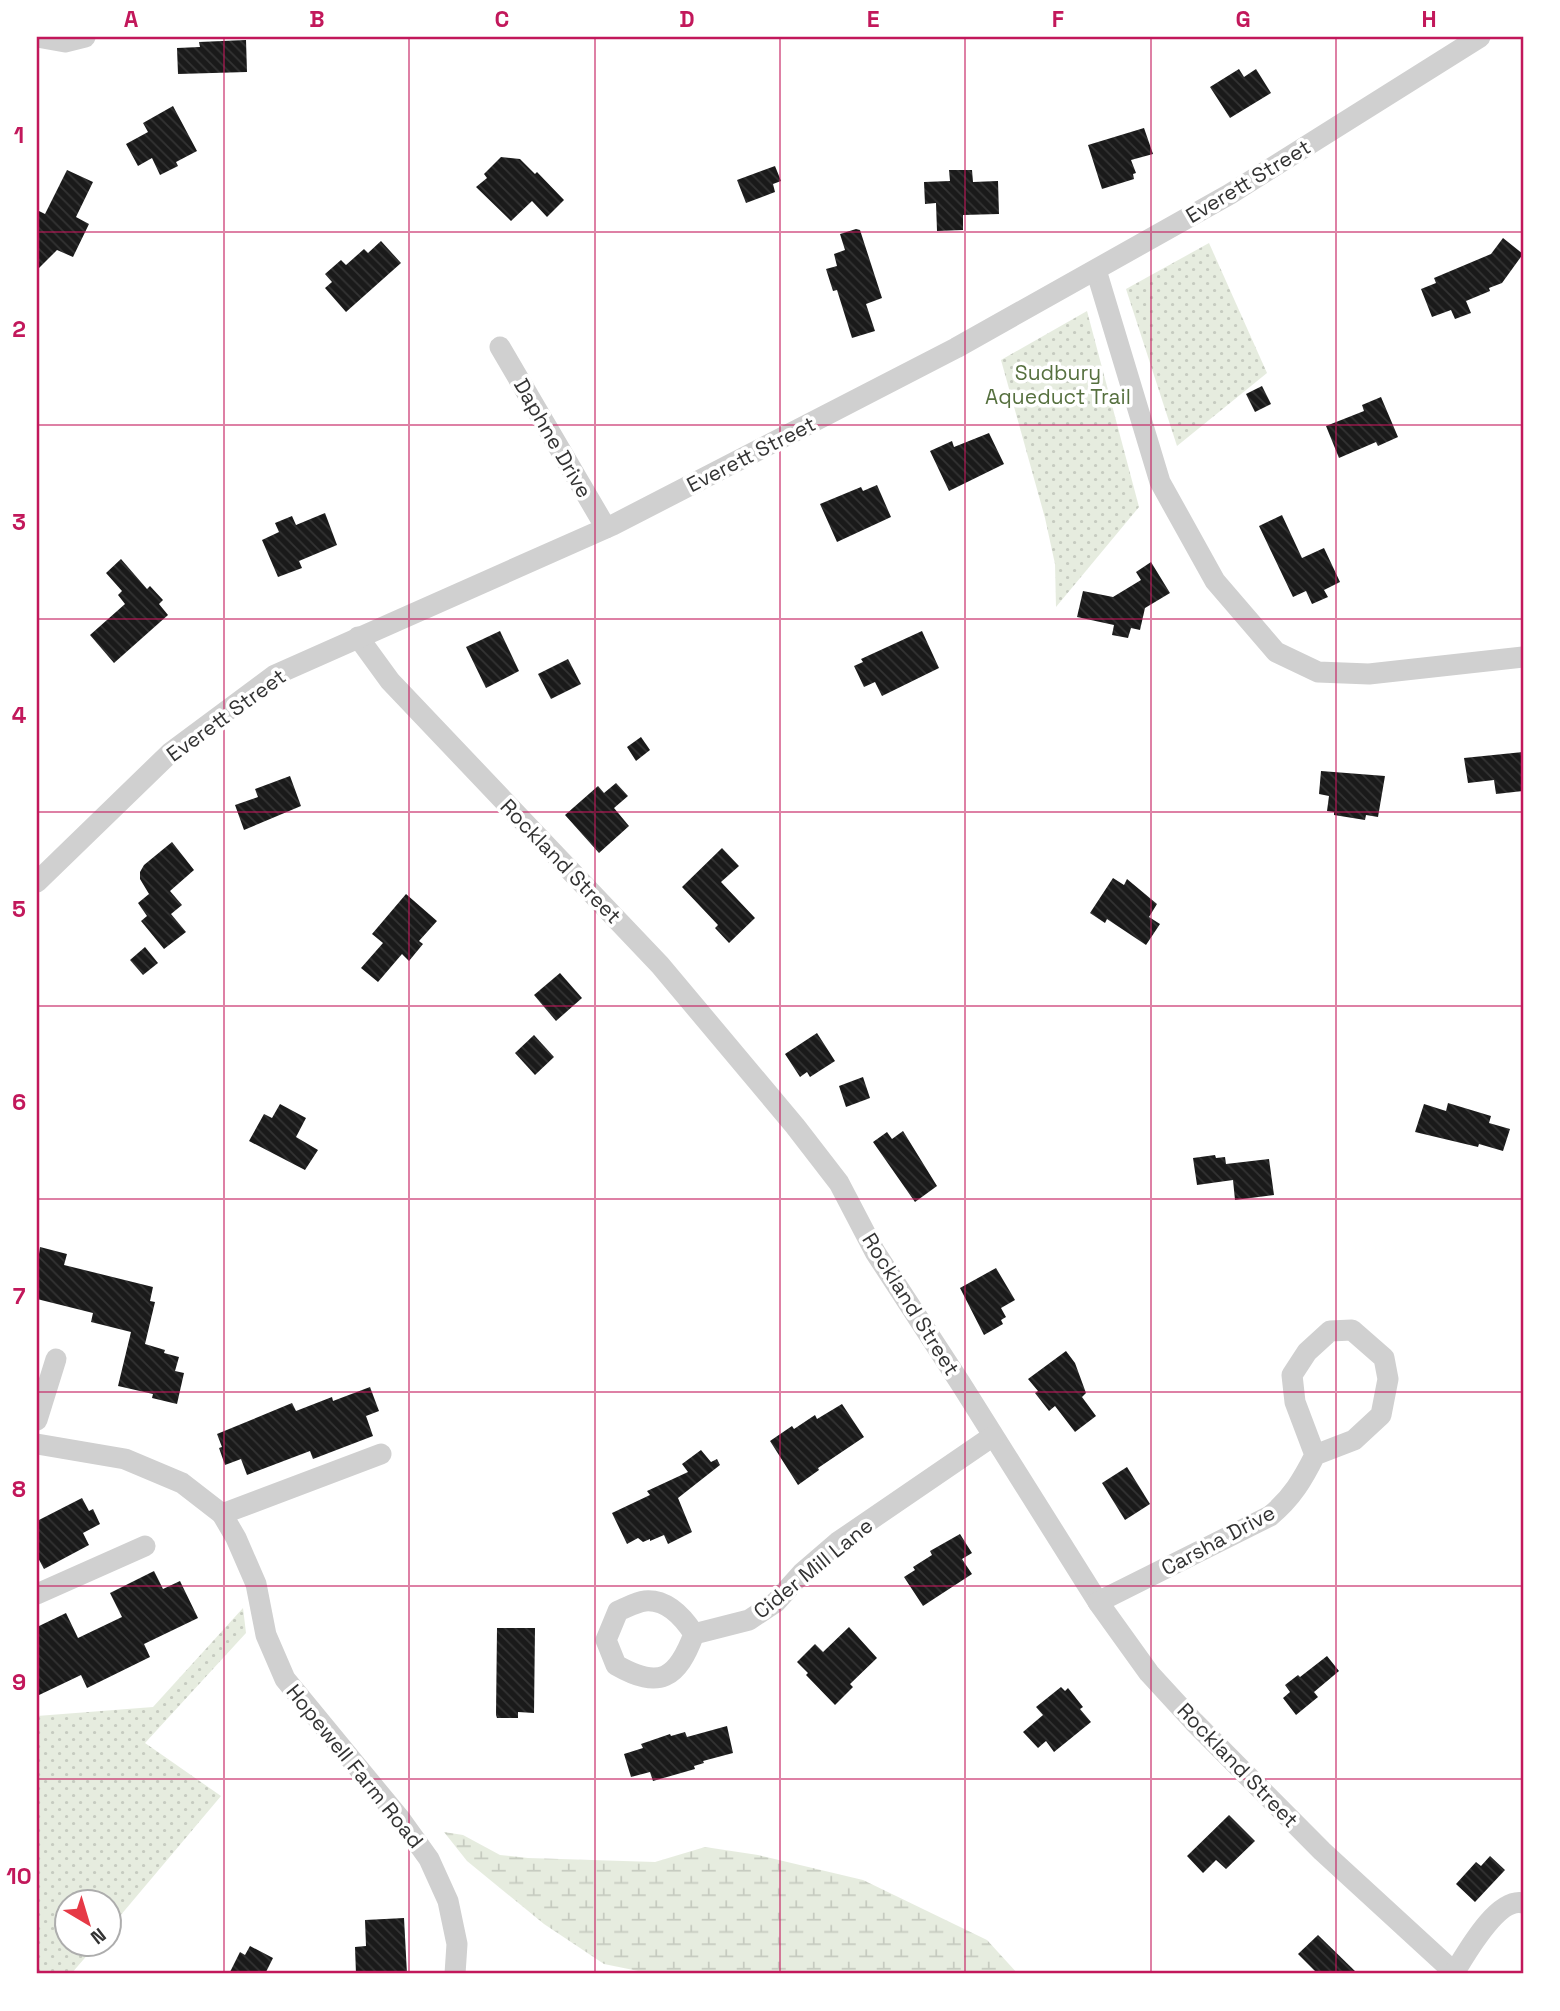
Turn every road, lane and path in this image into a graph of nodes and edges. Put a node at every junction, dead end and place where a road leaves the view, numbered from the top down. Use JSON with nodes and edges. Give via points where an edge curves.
{"nodes":[{"id":1,"x":37,"y":37,"type":"edge"},
{"id":2,"x":85,"y":37,"type":"edge"},
{"id":3,"x":1480,"y":37,"type":"edge"},
{"id":4,"x":1096,"y":270,"type":"junction"},
{"id":5,"x":500,"y":347,"type":"dead end"},
{"id":6,"x":606,"y":528,"type":"junction"},
{"id":7,"x":358,"y":637,"type":"junction"},
{"id":8,"x":1523,"y":657,"type":"edge"},
{"id":9,"x":37,"y":882,"type":"edge"},
{"id":10,"x":56,"y":1359,"type":"dead end"},
{"id":11,"x":37,"y":1420,"type":"edge"},
{"id":12,"x":993,"y":1436,"type":"junction"},
{"id":13,"x":37,"y":1444,"type":"edge"},
{"id":14,"x":381,"y":1454,"type":"dead end"},
{"id":15,"x":1315,"y":1455,"type":"junction"},
{"id":16,"x":222,"y":1514,"type":"junction"},
{"id":17,"x":145,"y":1546,"type":"dead end"},
{"id":18,"x":37,"y":1594,"type":"edge"},
{"id":19,"x":1098,"y":1602,"type":"junction"},
{"id":20,"x":694,"y":1634,"type":"dead end"},
{"id":21,"x":1523,"y":1903,"type":"edge"},
{"id":22,"x":1445,"y":1970,"type":"edge"},
{"id":23,"x":455,"y":1974,"type":"edge"}],
"edges":[{"from":1,"to":2,"type":"street","via":[[65,42]]},
{"from":3,"to":4,"type":"street","name":"Everett Street","via":[[1230,194]]},
{"from":4,"to":6,"type":"street","name":"Everett Street","via":[[956,348]]},
{"from":4,"to":8,"type":"street","via":[[1160,482],[1215,581],[1276,652],[1318,672],[1369,674]]},
{"from":5,"to":6,"type":"street","name":"Daphne Drive"},
{"from":6,"to":7,"type":"street","name":"Everett Street"},
{"from":7,"to":9,"type":"street","name":"Everett Street","via":[[275,675],[170,752]]},
{"from":7,"to":12,"type":"street","name":"Rockland Street","via":[[390,681],[660,965],[795,1126],[839,1182],[875,1252]]},
{"from":10,"to":11,"type":"street"},
{"from":12,"to":19,"type":"street","name":"Rockland Street"},
{"from":12,"to":20,"type":"street","name":"Cider Mill Lane","via":[[838,1542],[776,1602],[749,1620]]},
{"from":13,"to":16,"type":"street","name":"Hopewell Farm Road","via":[[125,1459],[182,1483]]},
{"from":14,"to":16,"type":"street"},
{"from":15,"to":15,"type":"street","via":[[1295,1402],[1292,1375],[1307,1352],[1330,1331],[1352,1330],[1384,1357],[1388,1379],[1381,1415],[1354,1440]]},
{"from":15,"to":19,"type":"street","name":"Carsha Drive","via":[[1287,1502],[1270,1516]]},
{"from":16,"to":23,"type":"street","name":"Hopewell Farm Road","via":[[256,1584],[266,1635],[285,1679],[429,1859],[448,1901],[457,1944]]},
{"from":17,"to":18,"type":"street"},
{"from":19,"to":22,"type":"street","name":"Rockland Street","via":[[1149,1673],[1194,1723]]},
{"from":21,"to":22,"type":"street","via":[[1503,1908]]}]}
